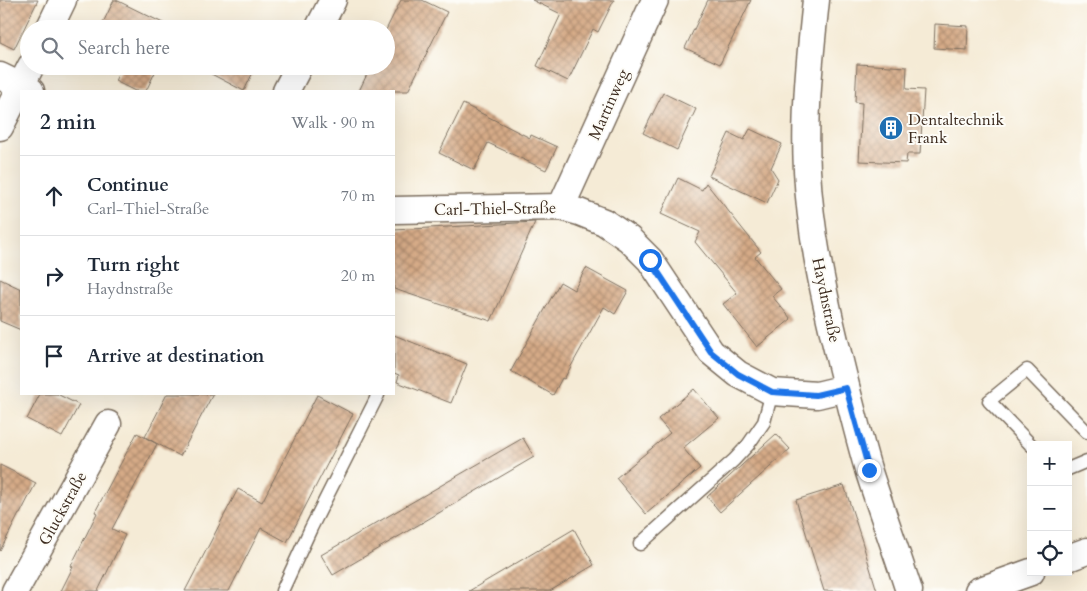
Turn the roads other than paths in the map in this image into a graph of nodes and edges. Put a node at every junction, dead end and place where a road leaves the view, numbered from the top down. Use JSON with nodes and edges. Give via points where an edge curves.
{"nodes":[{"id":1,"x":63,"y":0,"type":"edge"},
{"id":2,"x":333,"y":0,"type":"edge"},
{"id":3,"x":655,"y":0,"type":"edge"},
{"id":4,"x":816,"y":0,"type":"edge"},
{"id":5,"x":53,"y":20,"type":"edge"},
{"id":6,"x":323,"y":20,"type":"edge"},
{"id":7,"x":294,"y":75,"type":"edge"},
{"id":8,"x":21,"y":80,"type":"edge"},
{"id":9,"x":287,"y":90,"type":"edge"},
{"id":10,"x":0,"y":127,"type":"edge"},
{"id":11,"x":561,"y":207,"type":"junction"},
{"id":12,"x":395,"y":210,"type":"edge"},
{"id":13,"x":846,"y":388,"type":"junction"},
{"id":14,"x":772,"y":392,"type":"junction"},
{"id":15,"x":378,"y":395,"type":"edge"},
{"id":16,"x":108,"y":424,"type":"dead end"},
{"id":17,"x":1087,"y":432,"type":"edge"},
{"id":18,"x":1027,"y":441,"type":"edge"},
{"id":19,"x":1087,"y":460,"type":"edge"},
{"id":20,"x":1072,"y":467,"type":"edge"},
{"id":21,"x":640,"y":544,"type":"dead end"},
{"id":22,"x":1087,"y":551,"type":"edge"},
{"id":23,"x":1072,"y":557,"type":"edge"},
{"id":24,"x":1027,"y":573,"type":"edge"},
{"id":25,"x":16,"y":591,"type":"edge"},
{"id":26,"x":282,"y":591,"type":"edge"},
{"id":27,"x":909,"y":591,"type":"edge"},
{"id":28,"x":978,"y":591,"type":"edge"}],
"edges":[{"from":1,"to":5,"type":"street"},
{"from":2,"to":6,"type":"street"},
{"from":3,"to":11,"type":"street","name":"Martinweg"},
{"from":4,"to":13,"type":"street","name":"Haydnstraße","via":[[806,113],[807,170],[813,232],[826,306]]},
{"from":7,"to":9,"type":"street"},
{"from":8,"to":10,"type":"street"},
{"from":11,"to":12,"type":"street","name":"Carl-Thiel-Straße"},
{"from":11,"to":14,"type":"street","name":"Carl-Thiel-Straße","via":[[604,222],[629,239],[650,260],[711,352],[738,374]]},
{"from":13,"to":14,"type":"street","name":"Carl-Thiel-Straße","via":[[816,395]]},
{"from":13,"to":27,"type":"street","name":"Haydnstraße"},
{"from":14,"to":21,"type":"lane","via":[[764,422],[748,445]]},
{"from":15,"to":26,"type":"lane"},
{"from":16,"to":25,"type":"street","name":"Gluckstraße"},
{"from":17,"to":18,"type":"lane","via":[[1027,370],[989,401]]},
{"from":19,"to":20,"type":"lane"},
{"from":22,"to":23,"type":"street"},
{"from":24,"to":28,"type":"street"}]}
